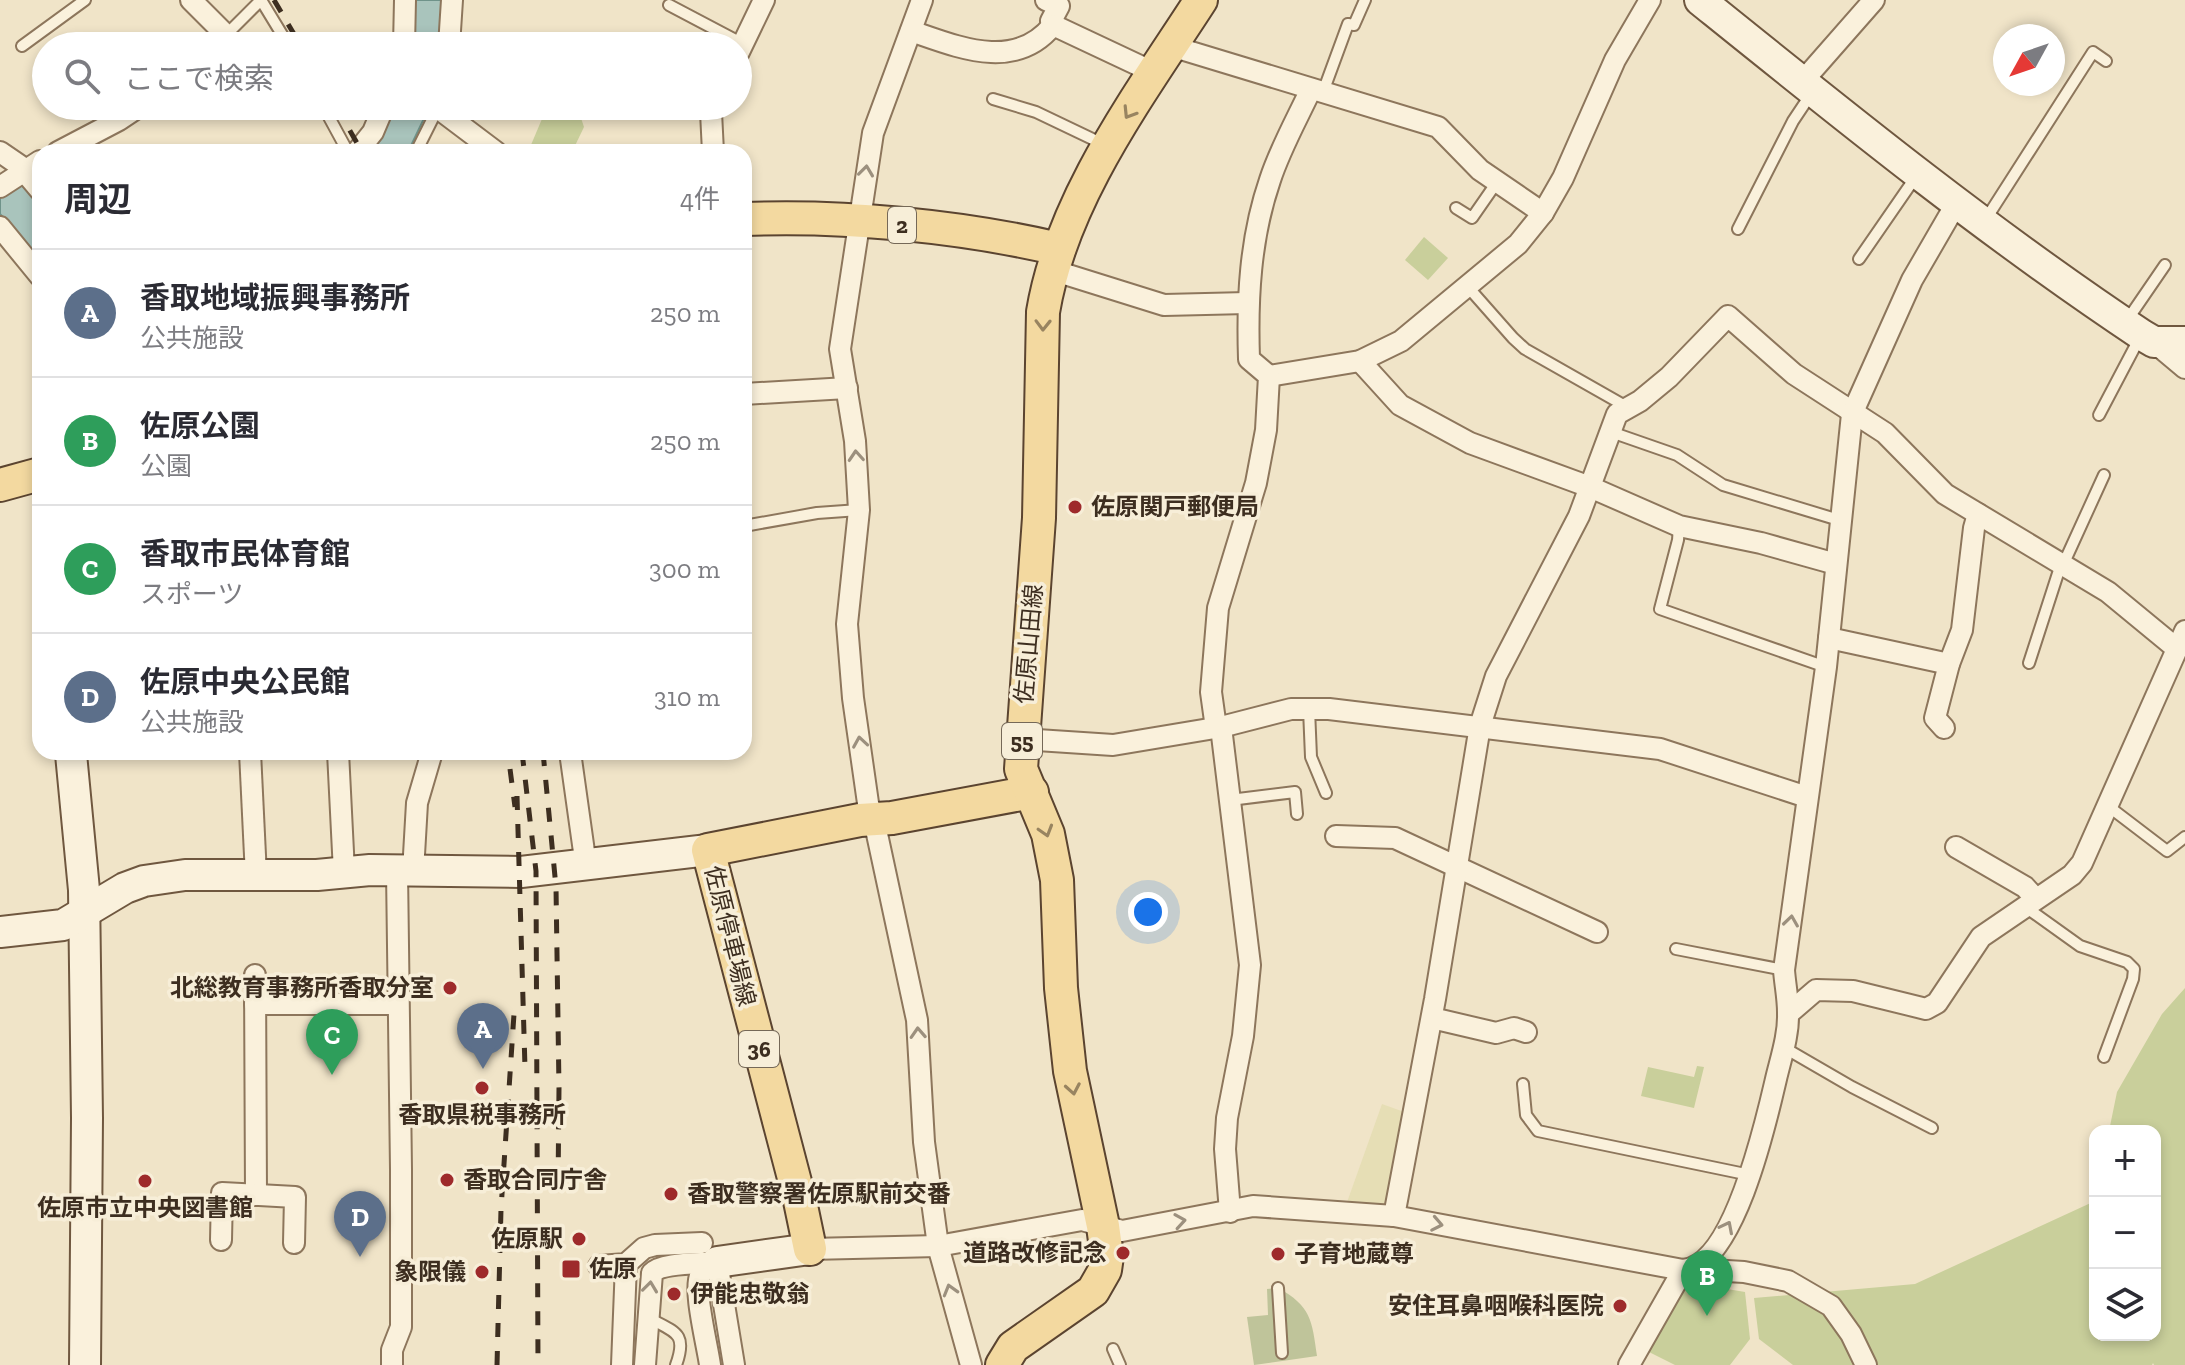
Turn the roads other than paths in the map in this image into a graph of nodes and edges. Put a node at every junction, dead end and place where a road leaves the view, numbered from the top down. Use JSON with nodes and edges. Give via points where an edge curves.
{"nodes":[{"id":1,"x":85,"y":0,"type":"edge"},
{"id":2,"x":191,"y":0,"type":"edge"},
{"id":3,"x":405,"y":0,"type":"edge"},
{"id":4,"x":452,"y":0,"type":"edge"},
{"id":5,"x":764,"y":0,"type":"edge"},
{"id":6,"x":922,"y":0,"type":"edge"},
{"id":7,"x":1046,"y":0,"type":"edge"},
{"id":8,"x":1201,"y":0,"type":"edge"},
{"id":9,"x":1365,"y":0,"type":"edge"},
{"id":10,"x":1650,"y":0,"type":"edge"},
{"id":11,"x":1874,"y":0,"type":"edge"},
{"id":12,"x":1712,"y":4,"type":"edge"},
{"id":13,"x":669,"y":5,"type":"dead end"},
{"id":14,"x":1053,"y":25,"type":"junction"},
{"id":15,"x":911,"y":31,"type":"junction"},
{"id":16,"x":41,"y":32,"type":"edge"},
{"id":17,"x":214,"y":32,"type":"edge"},
{"id":18,"x":228,"y":32,"type":"edge"},
{"id":19,"x":280,"y":32,"type":"edge"},
{"id":20,"x":404,"y":32,"type":"edge"},
{"id":21,"x":450,"y":32,"type":"edge"},
{"id":22,"x":713,"y":32,"type":"edge"},
{"id":23,"x":748,"y":32,"type":"edge"},
{"id":24,"x":32,"y":39,"type":"edge"},
{"id":25,"x":22,"y":46,"type":"dead end"},
{"id":26,"x":1163,"y":59,"type":"junction"},
{"id":27,"x":2106,"y":61,"type":"dead end"},
{"id":28,"x":1808,"y":87,"type":"junction"},
{"id":29,"x":1317,"y":91,"type":"junction"},
{"id":30,"x":993,"y":99,"type":"dead end"},
{"id":31,"x":119,"y":120,"type":"edge"},
{"id":32,"x":333,"y":120,"type":"edge"},
{"id":33,"x":378,"y":120,"type":"edge"},
{"id":34,"x":431,"y":120,"type":"edge"},
{"id":35,"x":454,"y":120,"type":"edge"},
{"id":36,"x":711,"y":120,"type":"edge"},
{"id":37,"x":73,"y":144,"type":"edge"},
{"id":38,"x":350,"y":144,"type":"edge"},
{"id":39,"x":362,"y":144,"type":"edge"},
{"id":40,"x":420,"y":144,"type":"edge"},
{"id":41,"x":486,"y":144,"type":"edge"},
{"id":42,"x":713,"y":144,"type":"edge"},
{"id":43,"x":1108,"y":147,"type":"junction"},
{"id":44,"x":0,"y":152,"type":"edge"},
{"id":45,"x":20,"y":174,"type":"edge"},
{"id":46,"x":1917,"y":174,"type":"junction"},
{"id":47,"x":1497,"y":182,"type":"junction"},
{"id":48,"x":1956,"y":204,"type":"junction"},
{"id":49,"x":1456,"y":208,"type":"dead end"},
{"id":50,"x":1543,"y":213,"type":"junction"},
{"id":51,"x":752,"y":219,"type":"edge"},
{"id":52,"x":861,"y":220,"type":"junction"},
{"id":53,"x":1983,"y":224,"type":"junction"},
{"id":54,"x":0,"y":227,"type":"edge"},
{"id":55,"x":1738,"y":229,"type":"dead end"},
{"id":56,"x":1055,"y":259,"type":"junction"},
{"id":57,"x":1859,"y":259,"type":"dead end"},
{"id":58,"x":2165,"y":265,"type":"dead end"},
{"id":59,"x":32,"y":266,"type":"edge"},
{"id":60,"x":1468,"y":287,"type":"junction"},
{"id":61,"x":1247,"y":303,"type":"junction"},
{"id":62,"x":2140,"y":333,"type":"junction"},
{"id":63,"x":2185,"y":342,"type":"edge"},
{"id":64,"x":1360,"y":361,"type":"junction"},
{"id":65,"x":2185,"y":368,"type":"edge"},
{"id":66,"x":1269,"y":376,"type":"junction"},
{"id":67,"x":847,"y":388,"type":"junction"},
{"id":68,"x":752,"y":394,"type":"edge"},
{"id":69,"x":1629,"y":408,"type":"junction"},
{"id":70,"x":1852,"y":414,"type":"junction"},
{"id":71,"x":2099,"y":415,"type":"dead end"},
{"id":72,"x":1611,"y":432,"type":"junction"},
{"id":73,"x":2104,"y":475,"type":"dead end"},
{"id":74,"x":32,"y":476,"type":"edge"},
{"id":75,"x":0,"y":485,"type":"edge"},
{"id":76,"x":1590,"y":487,"type":"junction"},
{"id":77,"x":859,"y":510,"type":"junction"},
{"id":78,"x":1978,"y":514,"type":"junction"},
{"id":79,"x":1839,"y":520,"type":"junction"},
{"id":80,"x":752,"y":525,"type":"edge"},
{"id":81,"x":1679,"y":526,"type":"junction"},
{"id":82,"x":1836,"y":564,"type":"junction"},
{"id":83,"x":2062,"y":564,"type":"junction"},
{"id":84,"x":1829,"y":638,"type":"junction"},
{"id":85,"x":2181,"y":640,"type":"edge"},
{"id":86,"x":2029,"y":663,"type":"dead end"},
{"id":87,"x":1949,"y":664,"type":"junction"},
{"id":88,"x":1826,"y":667,"type":"junction"},
{"id":89,"x":1309,"y":709,"type":"junction"},
{"id":90,"x":1480,"y":726,"type":"junction"},
{"id":91,"x":1218,"y":727,"type":"junction"},
{"id":92,"x":1944,"y":728,"type":"dead end"},
{"id":93,"x":1022,"y":739,"type":"junction"},
{"id":94,"x":72,"y":760,"type":"edge"},
{"id":95,"x":250,"y":760,"type":"edge"},
{"id":96,"x":338,"y":760,"type":"edge"},
{"id":97,"x":430,"y":760,"type":"edge"},
{"id":98,"x":571,"y":760,"type":"edge"},
{"id":99,"x":1032,"y":792,"type":"junction"},
{"id":100,"x":1326,"y":793,"type":"dead end"},
{"id":101,"x":1807,"y":797,"type":"junction"},
{"id":102,"x":1230,"y":800,"type":"junction"},
{"id":103,"x":2108,"y":806,"type":"junction"},
{"id":104,"x":1297,"y":814,"type":"dead end"},
{"id":105,"x":872,"y":819,"type":"junction"},
{"id":106,"x":1336,"y":836,"type":"dead end"},
{"id":107,"x":2185,"y":837,"type":"edge"},
{"id":108,"x":1956,"y":847,"type":"dead end"},
{"id":109,"x":708,"y":850,"type":"junction"},
{"id":110,"x":586,"y":866,"type":"junction"},
{"id":111,"x":1455,"y":868,"type":"junction"},
{"id":112,"x":344,"y":872,"type":"junction"},
{"id":113,"x":405,"y":872,"type":"junction"},
{"id":114,"x":256,"y":876,"type":"junction"},
{"id":115,"x":2030,"y":902,"type":"junction"},
{"id":116,"x":83,"y":914,"type":"junction"},
{"id":117,"x":0,"y":932,"type":"edge"},
{"id":118,"x":1597,"y":932,"type":"dead end"},
{"id":119,"x":1676,"y":949,"type":"dead end"},
{"id":120,"x":1784,"y":970,"type":"junction"},
{"id":121,"x":255,"y":975,"type":"dead end"},
{"id":122,"x":255,"y":1004,"type":"junction"},
{"id":123,"x":398,"y":1004,"type":"junction"},
{"id":124,"x":1788,"y":1014,"type":"junction"},
{"id":125,"x":1432,"y":1018,"type":"junction"},
{"id":126,"x":1526,"y":1032,"type":"dead end"},
{"id":127,"x":1783,"y":1047,"type":"junction"},
{"id":128,"x":2104,"y":1057,"type":"dead end"},
{"id":129,"x":1523,"y":1084,"type":"dead end"},
{"id":130,"x":1932,"y":1128,"type":"dead end"},
{"id":131,"x":1750,"y":1175,"type":"junction"},
{"id":132,"x":256,"y":1195,"type":"junction"},
{"id":133,"x":1230,"y":1212,"type":"junction"},
{"id":134,"x":1394,"y":1216,"type":"junction"},
{"id":135,"x":1103,"y":1226,"type":"junction"},
{"id":136,"x":221,"y":1240,"type":"dead end"},
{"id":137,"x":294,"y":1243,"type":"dead end"},
{"id":138,"x":938,"y":1246,"type":"junction"},
{"id":139,"x":810,"y":1249,"type":"junction"},
{"id":140,"x":713,"y":1260,"type":"junction"},
{"id":141,"x":626,"y":1264,"type":"junction"},
{"id":142,"x":675,"y":1265,"type":"junction"},
{"id":143,"x":599,"y":1266,"type":"dead end"},
{"id":144,"x":1688,"y":1270,"type":"junction"},
{"id":145,"x":1278,"y":1288,"type":"dead end"},
{"id":146,"x":699,"y":1294,"type":"junction"},
{"id":147,"x":647,"y":1317,"type":"junction"},
{"id":148,"x":1113,"y":1349,"type":"dead end"},
{"id":149,"x":1282,"y":1353,"type":"dead end"},
{"id":150,"x":85,"y":1365,"type":"edge"},
{"id":151,"x":392,"y":1365,"type":"edge"},
{"id":152,"x":622,"y":1365,"type":"edge"},
{"id":153,"x":645,"y":1365,"type":"edge"},
{"id":154,"x":676,"y":1365,"type":"edge"},
{"id":155,"x":710,"y":1365,"type":"edge"},
{"id":156,"x":734,"y":1365,"type":"edge"},
{"id":157,"x":971,"y":1365,"type":"edge"},
{"id":158,"x":1002,"y":1365,"type":"edge"},
{"id":159,"x":1120,"y":1365,"type":"edge"},
{"id":160,"x":1629,"y":1365,"type":"edge"},
{"id":161,"x":1866,"y":1365,"type":"edge"}],
"edges":[{"from":1,"to":16,"type":"lane"},
{"from":2,"to":17,"type":"street"},
{"from":3,"to":20,"type":"street"},
{"from":4,"to":21,"type":"street"},
{"from":5,"to":23,"type":"street"},
{"from":6,"to":15,"type":"street"},
{"from":7,"to":14,"type":"street","via":[[1059,6]]},
{"from":8,"to":26,"type":"main road","name":"佐原山田線","number":"55"},
{"from":9,"to":29,"type":"lane"},
{"from":10,"to":50,"type":"street","via":[[1615,60]]},
{"from":11,"to":28,"type":"street"},
{"from":12,"to":28,"type":"street"},
{"from":13,"to":22,"type":"lane"},
{"from":14,"to":15,"type":"street","via":[[1031,46],[1002,53],[966,50]]},
{"from":14,"to":26,"type":"street"},
{"from":52,"to":15,"type":"street","one_way":true,"via":[[873,133]]},
{"from":18,"to":19,"type":"lane","via":[[261,0]]},
{"from":24,"to":25,"type":"lane"},
{"from":26,"to":29,"type":"street"},
{"from":26,"to":43,"type":"main road","name":"佐原山田線","number":"55","one_way":true},
{"from":27,"to":53,"type":"lane","via":[[2093,52]]},
{"from":28,"to":46,"type":"street"},
{"from":28,"to":55,"type":"lane"},
{"from":29,"to":47,"type":"street","via":[[1438,127],[1466,159]]},
{"from":29,"to":61,"type":"street","via":[[1270,178],[1256,229]]},
{"from":30,"to":43,"type":"lane","via":[[1036,112]]},
{"from":31,"to":37,"type":"street"},
{"from":32,"to":38,"type":"lane"},
{"from":33,"to":39,"type":"street"},
{"from":34,"to":40,"type":"lane"},
{"from":35,"to":41,"type":"street"},
{"from":36,"to":42,"type":"street"},
{"from":43,"to":56,"type":"main road","name":"佐原山田線","number":"55"},
{"from":44,"to":45,"type":"street","via":[[19,165]]},
{"from":46,"to":48,"type":"street"},
{"from":46,"to":57,"type":"lane"},
{"from":47,"to":49,"type":"lane","via":[[1472,218]]},
{"from":47,"to":50,"type":"street"},
{"from":48,"to":53,"type":"street"},
{"from":48,"to":70,"type":"street","via":[[1912,280]]},
{"from":50,"to":60,"type":"street","via":[[1518,244]]},
{"from":51,"to":52,"type":"main road","number":"2"},
{"from":52,"to":56,"type":"main road","number":"2","via":[[1017,240]]},
{"from":52,"to":67,"type":"street","via":[[840,349]]},
{"from":53,"to":62,"type":"street"},
{"from":54,"to":59,"type":"street"},
{"from":56,"to":61,"type":"street","via":[[1164,305]]},
{"from":56,"to":93,"type":"main road","name":"佐原山田線","number":"55","one_way":true,"via":[[1043,312],[1039,518]]},
{"from":58,"to":62,"type":"lane"},
{"from":60,"to":64,"type":"street","via":[[1401,341]]},
{"from":60,"to":69,"type":"lane","via":[[1525,349]]},
{"from":61,"to":66,"type":"street","via":[[1249,359]]},
{"from":62,"to":63,"type":"street"},
{"from":62,"to":65,"type":"street"},
{"from":62,"to":71,"type":"lane"},
{"from":64,"to":66,"type":"street"},
{"from":64,"to":76,"type":"street","via":[[1400,405],[1470,443]]},
{"from":66,"to":91,"type":"street","via":[[1256,483],[1218,608],[1211,692]]},
{"from":67,"to":68,"type":"street"},
{"from":77,"to":67,"type":"street","one_way":true},
{"from":69,"to":70,"type":"street","via":[[1669,377],[1728,316],[1794,374]]},
{"from":69,"to":72,"type":"street","via":[[1617,414]]},
{"from":70,"to":78,"type":"street","via":[[1885,433],[1945,494]]},
{"from":70,"to":79,"type":"street"},
{"from":72,"to":76,"type":"street"},
{"from":72,"to":79,"type":"lane","via":[[1677,455],[1723,485]]},
{"from":73,"to":83,"type":"lane"},
{"from":74,"to":75,"type":"main road"},
{"from":76,"to":81,"type":"street"},
{"from":76,"to":90,"type":"street","via":[[1496,676]]},
{"from":77,"to":80,"type":"lane"},
{"from":105,"to":77,"type":"street","one_way":true,"via":[[847,624]]},
{"from":78,"to":83,"type":"street"},
{"from":78,"to":87,"type":"street","via":[[1962,630]]},
{"from":79,"to":82,"type":"street"},
{"from":81,"to":82,"type":"street"},
{"from":81,"to":88,"type":"lane","via":[[1660,609]]},
{"from":82,"to":84,"type":"street"},
{"from":83,"to":85,"type":"street"},
{"from":83,"to":86,"type":"lane"},
{"from":84,"to":87,"type":"street"},
{"from":84,"to":88,"type":"street"},
{"from":85,"to":103,"type":"street"},
{"from":87,"to":92,"type":"street","via":[[1935,718]]},
{"from":88,"to":101,"type":"street"},
{"from":89,"to":90,"type":"street"},
{"from":89,"to":91,"type":"street"},
{"from":89,"to":100,"type":"lane","via":[[1311,757]]},
{"from":90,"to":101,"type":"street","via":[[1660,749]]},
{"from":90,"to":111,"type":"street"},
{"from":91,"to":93,"type":"street","via":[[1113,745]]},
{"from":91,"to":102,"type":"street"},
{"from":93,"to":99,"type":"main road","name":"佐原山田線","number":"55","via":[[1021,769]]},
{"from":94,"to":116,"type":"street"},
{"from":95,"to":114,"type":"street"},
{"from":96,"to":112,"type":"street"},
{"from":97,"to":113,"type":"street"},
{"from":98,"to":110,"type":"street"},
{"from":99,"to":105,"type":"main road","name":"佐原停車場線"},
{"from":99,"to":135,"type":"main road","name":"佐原山田線","number":"55","one_way":true,"via":[[1057,880],[1070,1071]]},
{"from":120,"to":101,"type":"street","one_way":true},
{"from":102,"to":104,"type":"lane","via":[[1295,792]]},
{"from":102,"to":133,"type":"street","via":[[1250,965],[1227,1118]]},
{"from":103,"to":107,"type":"lane","via":[[2167,851]]},
{"from":103,"to":115,"type":"street","via":[[2082,863]]},
{"from":105,"to":109,"type":"main road","name":"佐原停車場線"},
{"from":138,"to":105,"type":"street","one_way":true,"via":[[924,1142],[917,1020]]},
{"from":106,"to":111,"type":"street","via":[[1395,838]]},
{"from":108,"to":115,"type":"street","via":[[2025,887]]},
{"from":109,"to":110,"type":"street"},
{"from":109,"to":139,"type":"main road","name":"佐原停車場線","number":"36"},
{"from":110,"to":113,"type":"street"},
{"from":111,"to":118,"type":"street"},
{"from":111,"to":125,"type":"street"},
{"from":112,"to":113,"type":"street"},
{"from":112,"to":114,"type":"street"},
{"from":113,"to":123,"type":"street"},
{"from":114,"to":116,"type":"street","via":[[185,875],[144,881]]},
{"from":115,"to":124,"type":"street","via":[[1981,937],[1937,1003],[1926,1009],[1853,991],[1816,990]]},
{"from":115,"to":128,"type":"lane","via":[[2080,946],[2134,969]]},
{"from":116,"to":117,"type":"street","via":[[63,925]]},
{"from":116,"to":150,"type":"street"},
{"from":119,"to":120,"type":"lane"},
{"from":120,"to":124,"type":"street"},
{"from":121,"to":122,"type":"street"},
{"from":122,"to":123,"type":"street"},
{"from":122,"to":132,"type":"street"},
{"from":123,"to":151,"type":"street","via":[[401,1327]]},
{"from":124,"to":127,"type":"street"},
{"from":125,"to":126,"type":"street","via":[[1496,1033],[1514,1028]]},
{"from":125,"to":134,"type":"street"},
{"from":127,"to":130,"type":"lane"},
{"from":127,"to":131,"type":"street"},
{"from":129,"to":131,"type":"lane","via":[[1526,1115],[1538,1131]]},
{"from":144,"to":131,"type":"street","one_way":true,"via":[[1707,1260],[1719,1243]]},
{"from":132,"to":136,"type":"street","via":[[222,1193]]},
{"from":132,"to":137,"type":"street","via":[[295,1197]]},
{"from":133,"to":134,"type":"street","via":[[1253,1206]]},
{"from":135,"to":133,"type":"street","one_way":true,"via":[[1122,1231]]},
{"from":134,"to":144,"type":"street","one_way":true},
{"from":135,"to":138,"type":"street","via":[[1082,1220]]},
{"from":135,"to":158,"type":"main road","name":"佐原山田線","number":"55","via":[[1107,1256],[1101,1281],[1013,1347]]},
{"from":138,"to":139,"type":"street"},
{"from":157,"to":138,"type":"street","one_way":true},
{"from":139,"to":140,"type":"street"},
{"from":140,"to":141,"type":"street","via":[[644,1248]]},
{"from":140,"to":142,"type":"street"},
{"from":140,"to":146,"type":"street","via":[[701,1273]]},
{"from":140,"to":156,"type":"street"},
{"from":141,"to":143,"type":"street"},
{"from":141,"to":152,"type":"street"},
{"from":142,"to":146,"type":"street","via":[[691,1276]]},
{"from":147,"to":142,"type":"street","one_way":true,"via":[[652,1273]]},
{"from":144,"to":160,"type":"street"},
{"from":144,"to":161,"type":"street","via":[[1744,1272],[1788,1281],[1831,1306]]},
{"from":145,"to":149,"type":"lane"},
{"from":146,"to":155,"type":"street"},
{"from":147,"to":153,"type":"street"},
{"from":147,"to":154,"type":"lane","via":[[680,1339]]},
{"from":148,"to":159,"type":"lane"}]}
